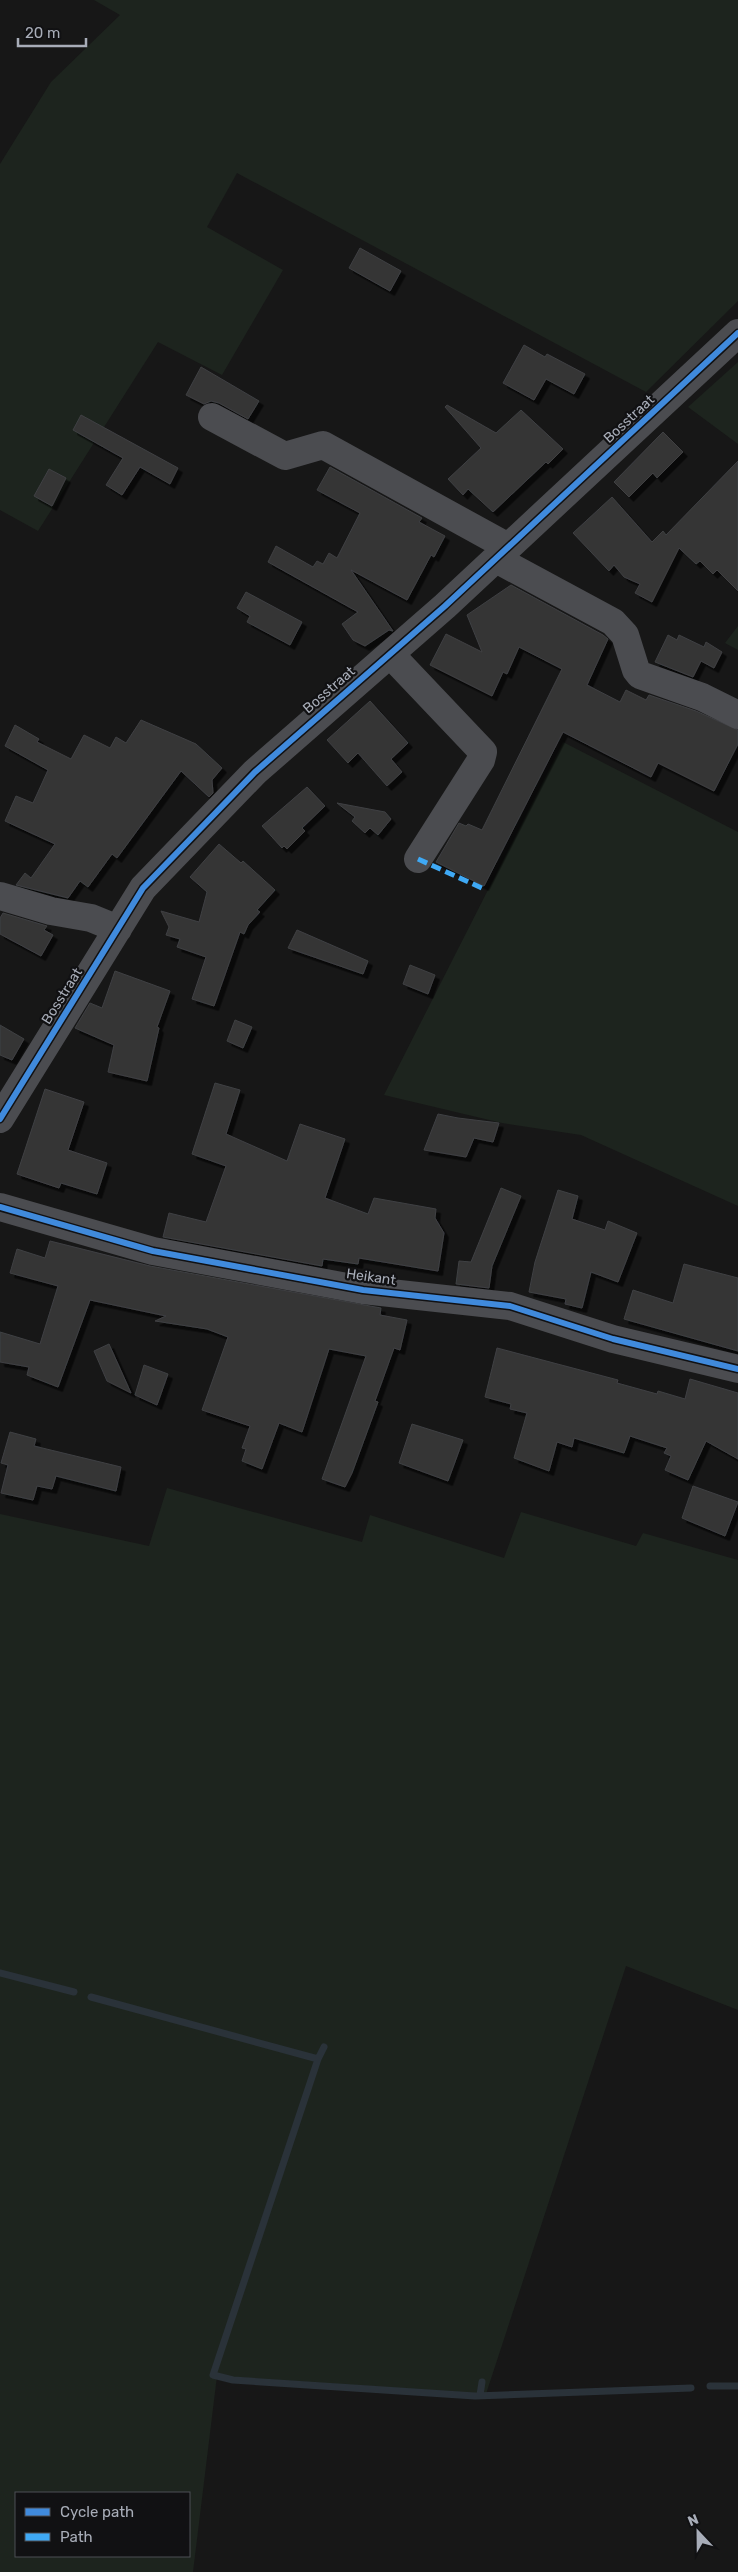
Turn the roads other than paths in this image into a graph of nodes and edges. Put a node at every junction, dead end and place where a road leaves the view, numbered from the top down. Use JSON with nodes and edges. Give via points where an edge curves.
{"nodes":[{"id":1,"x":738,"y":334,"type":"edge"},
{"id":2,"x":212,"y":417,"type":"dead end"},
{"id":3,"x":502,"y":553,"type":"junction"},
{"id":4,"x":390,"y":654,"type":"junction"},
{"id":5,"x":738,"y":715,"type":"edge"},
{"id":6,"x":418,"y":859,"type":"dead end"},
{"id":7,"x":0,"y":896,"type":"edge"},
{"id":8,"x":118,"y":929,"type":"junction"},
{"id":9,"x":0,"y":1119,"type":"edge"},
{"id":10,"x":0,"y":1207,"type":"edge"},
{"id":11,"x":738,"y":1369,"type":"edge"}],
"edges":[{"from":1,"to":3,"type":"street","name":"Bosstraat"},
{"from":2,"to":3,"type":"street","via":[[285,456],[323,445]]},
{"from":3,"to":4,"type":"street","name":"Bosstraat"},
{"from":3,"to":5,"type":"street","via":[[613,622],[625,635],[640,675],[702,697]]},
{"from":4,"to":6,"type":"street","via":[[483,752]]},
{"from":4,"to":8,"type":"street","name":"Bosstraat","via":[[255,772],[143,888]]},
{"from":7,"to":8,"type":"street","via":[[51,911],[91,918]]},
{"from":8,"to":9,"type":"street","name":"Bosstraat"},
{"from":10,"to":11,"type":"street","name":"Heikant","via":[[153,1251],[363,1290],[510,1306],[613,1339]]}]}
